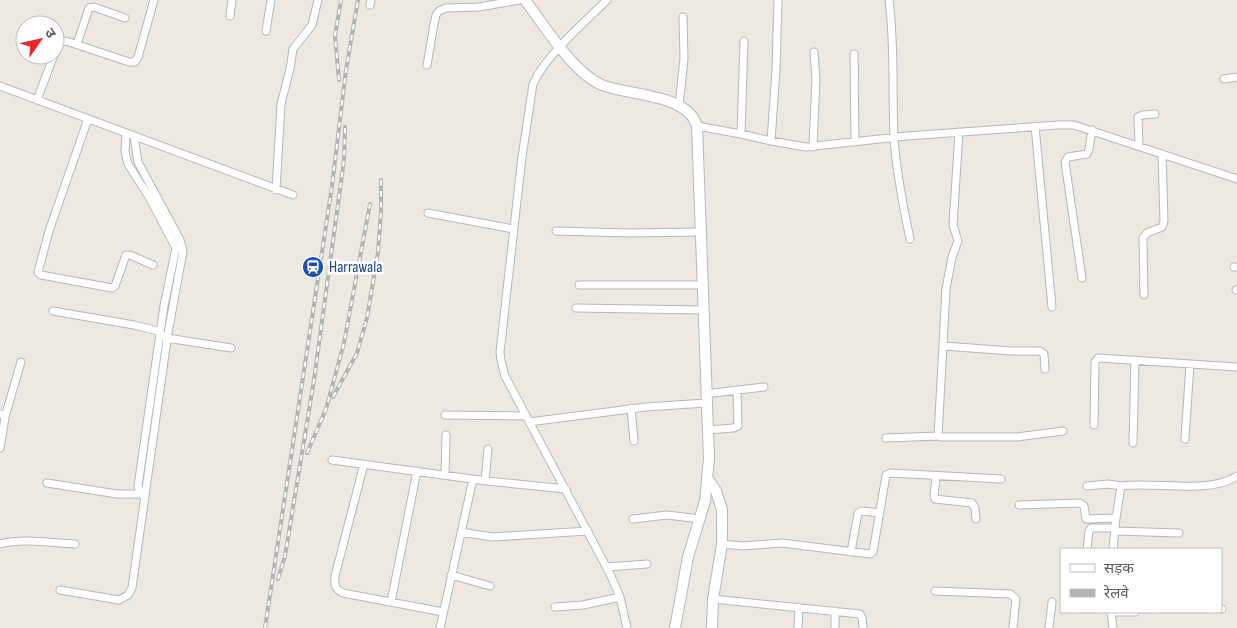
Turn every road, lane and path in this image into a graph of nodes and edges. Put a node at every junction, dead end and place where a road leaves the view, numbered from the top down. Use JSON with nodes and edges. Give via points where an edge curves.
{"nodes":[{"id":1,"x":154,"y":0,"type":"edge"},
{"id":2,"x":232,"y":0,"type":"edge"},
{"id":3,"x":271,"y":0,"type":"edge"},
{"id":4,"x":318,"y":0,"type":"edge"},
{"id":5,"x":519,"y":0,"type":"edge"},
{"id":6,"x":525,"y":0,"type":"edge"},
{"id":7,"x":607,"y":0,"type":"edge"},
{"id":8,"x":778,"y":0,"type":"edge"},
{"id":9,"x":889,"y":0,"type":"edge"},
{"id":10,"x":230,"y":16,"type":"dead end"},
{"id":11,"x":683,"y":17,"type":"dead end"},
{"id":12,"x":125,"y":18,"type":"dead end"},
{"id":13,"x":266,"y":32,"type":"dead end"},
{"id":14,"x":65,"y":41,"type":"edge"},
{"id":15,"x":744,"y":41,"type":"dead end"},
{"id":16,"x":77,"y":44,"type":"junction"},
{"id":17,"x":560,"y":47,"type":"junction"},
{"id":18,"x":814,"y":52,"type":"dead end"},
{"id":19,"x":854,"y":54,"type":"dead end"},
{"id":20,"x":51,"y":65,"type":"edge"},
{"id":21,"x":427,"y":65,"type":"dead end"},
{"id":22,"x":1237,"y":77,"type":"edge"},
{"id":23,"x":1224,"y":79,"type":"dead end"},
{"id":24,"x":0,"y":86,"type":"edge"},
{"id":25,"x":37,"y":100,"type":"junction"},
{"id":26,"x":679,"y":105,"type":"junction"},
{"id":27,"x":1154,"y":114,"type":"dead end"},
{"id":28,"x":88,"y":119,"type":"junction"},
{"id":29,"x":697,"y":126,"type":"junction"},
{"id":30,"x":1036,"y":126,"type":"junction"},
{"id":31,"x":1092,"y":130,"type":"junction"},
{"id":32,"x":959,"y":132,"type":"junction"},
{"id":33,"x":126,"y":134,"type":"junction"},
{"id":34,"x":741,"y":134,"type":"junction"},
{"id":35,"x":134,"y":136,"type":"junction"},
{"id":36,"x":894,"y":138,"type":"junction"},
{"id":37,"x":771,"y":141,"type":"junction"},
{"id":38,"x":855,"y":142,"type":"junction"},
{"id":39,"x":1139,"y":146,"type":"junction"},
{"id":40,"x":813,"y":147,"type":"junction"},
{"id":41,"x":1162,"y":154,"type":"junction"},
{"id":42,"x":1237,"y":180,"type":"edge"},
{"id":43,"x":276,"y":190,"type":"junction"},
{"id":44,"x":292,"y":195,"type":"dead end"},
{"id":45,"x":428,"y":213,"type":"dead end"},
{"id":46,"x":513,"y":229,"type":"junction"},
{"id":47,"x":556,"y":231,"type":"dead end"},
{"id":48,"x":700,"y":232,"type":"junction"},
{"id":49,"x":910,"y":239,"type":"dead end"},
{"id":50,"x":179,"y":247,"type":"junction"},
{"id":51,"x":153,"y":265,"type":"dead end"},
{"id":52,"x":1082,"y":278,"type":"dead end"},
{"id":53,"x":579,"y":285,"type":"dead end"},
{"id":54,"x":702,"y":285,"type":"junction"},
{"id":55,"x":1144,"y":295,"type":"dead end"},
{"id":56,"x":1052,"y":307,"type":"dead end"},
{"id":57,"x":576,"y":308,"type":"dead end"},
{"id":58,"x":703,"y":310,"type":"junction"},
{"id":59,"x":53,"y":311,"type":"dead end"},
{"id":60,"x":164,"y":335,"type":"junction"},
{"id":61,"x":944,"y":346,"type":"junction"},
{"id":62,"x":231,"y":348,"type":"dead end"},
{"id":63,"x":1135,"y":360,"type":"junction"},
{"id":64,"x":21,"y":362,"type":"dead end"},
{"id":65,"x":1190,"y":364,"type":"junction"},
{"id":66,"x":1237,"y":367,"type":"edge"},
{"id":67,"x":1045,"y":370,"type":"dead end"},
{"id":68,"x":764,"y":387,"type":"dead end"},
{"id":69,"x":737,"y":391,"type":"junction"},
{"id":70,"x":706,"y":399,"type":"junction"},
{"id":71,"x":631,"y":408,"type":"junction"},
{"id":72,"x":3,"y":415,"type":"edge"},
{"id":73,"x":445,"y":415,"type":"dead end"},
{"id":74,"x":528,"y":419,"type":"junction"},
{"id":75,"x":1094,"y":425,"type":"dead end"},
{"id":76,"x":708,"y":430,"type":"junction"},
{"id":77,"x":1063,"y":430,"type":"dead end"},
{"id":78,"x":446,"y":435,"type":"dead end"},
{"id":79,"x":938,"y":436,"type":"junction"},
{"id":80,"x":886,"y":438,"type":"dead end"},
{"id":81,"x":1185,"y":439,"type":"dead end"},
{"id":82,"x":634,"y":441,"type":"dead end"},
{"id":83,"x":1134,"y":443,"type":"dead end"},
{"id":84,"x":0,"y":448,"type":"edge"},
{"id":85,"x":488,"y":450,"type":"dead end"},
{"id":86,"x":332,"y":460,"type":"dead end"},
{"id":87,"x":364,"y":464,"type":"junction"},
{"id":88,"x":417,"y":471,"type":"junction"},
{"id":89,"x":444,"y":475,"type":"junction"},
{"id":90,"x":1237,"y":476,"type":"edge"},
{"id":91,"x":936,"y":477,"type":"junction"},
{"id":92,"x":473,"y":479,"type":"junction"},
{"id":93,"x":708,"y":479,"type":"junction"},
{"id":94,"x":1001,"y":479,"type":"dead end"},
{"id":95,"x":485,"y":481,"type":"junction"},
{"id":96,"x":47,"y":483,"type":"dead end"},
{"id":97,"x":1087,"y":486,"type":"dead end"},
{"id":98,"x":1121,"y":486,"type":"junction"},
{"id":99,"x":566,"y":489,"type":"junction"},
{"id":100,"x":143,"y":496,"type":"junction"},
{"id":101,"x":1019,"y":505,"type":"dead end"},
{"id":102,"x":880,"y":513,"type":"junction"},
{"id":103,"x":1116,"y":518,"type":"junction"},
{"id":104,"x":633,"y":519,"type":"dead end"},
{"id":105,"x":700,"y":519,"type":"junction"},
{"id":106,"x":976,"y":519,"type":"dead end"},
{"id":107,"x":1115,"y":530,"type":"junction"},
{"id":108,"x":588,"y":531,"type":"junction"},
{"id":109,"x":461,"y":532,"type":"junction"},
{"id":110,"x":1179,"y":533,"type":"dead end"},
{"id":111,"x":0,"y":544,"type":"edge"},
{"id":112,"x":75,"y":544,"type":"dead end"},
{"id":113,"x":722,"y":544,"type":"junction"},
{"id":114,"x":1087,"y":548,"type":"edge"},
{"id":115,"x":1113,"y":548,"type":"edge"},
{"id":116,"x":851,"y":552,"type":"junction"},
{"id":117,"x":647,"y":564,"type":"dead end"},
{"id":118,"x":607,"y":567,"type":"junction"},
{"id":119,"x":451,"y":576,"type":"junction"},
{"id":120,"x":490,"y":586,"type":"dead end"},
{"id":121,"x":60,"y":590,"type":"dead end"},
{"id":122,"x":935,"y":591,"type":"dead end"},
{"id":123,"x":620,"y":597,"type":"junction"},
{"id":124,"x":713,"y":599,"type":"junction"},
{"id":125,"x":391,"y":602,"type":"junction"},
{"id":126,"x":1052,"y":602,"type":"dead end"},
{"id":127,"x":799,"y":607,"type":"junction"},
{"id":128,"x":555,"y":608,"type":"dead end"},
{"id":129,"x":836,"y":611,"type":"junction"},
{"id":130,"x":443,"y":612,"type":"junction"},
{"id":131,"x":1112,"y":613,"type":"edge"},
{"id":132,"x":440,"y":628,"type":"edge"},
{"id":133,"x":628,"y":628,"type":"edge"},
{"id":134,"x":676,"y":628,"type":"edge"},
{"id":135,"x":712,"y":628,"type":"edge"},
{"id":136,"x":798,"y":628,"type":"edge"},
{"id":137,"x":835,"y":628,"type":"edge"},
{"id":138,"x":863,"y":628,"type":"edge"},
{"id":139,"x":1013,"y":628,"type":"edge"},
{"id":140,"x":1049,"y":628,"type":"edge"},
{"id":141,"x":1113,"y":628,"type":"edge"}],
"edges":[{"from":1,"to":16,"type":"street","via":[[135,62]]},
{"from":2,"to":10,"type":"street"},
{"from":3,"to":13,"type":"street"},
{"from":4,"to":43,"type":"street","via":[[312,25],[293,49],[281,104]]},
{"from":5,"to":21,"type":"street","via":[[439,11]]},
{"from":6,"to":17,"type":"street"},
{"from":7,"to":17,"type":"street"},
{"from":8,"to":37,"type":"street"},
{"from":9,"to":36,"type":"street","via":[[894,51]]},
{"from":11,"to":26,"type":"street","via":[[684,59]]},
{"from":12,"to":16,"type":"street","via":[[89,8]]},
{"from":14,"to":16,"type":"street"},
{"from":15,"to":34,"type":"street"},
{"from":17,"to":26,"type":"street","via":[[581,72],[604,86]]},
{"from":17,"to":46,"type":"street","via":[[533,84]]},
{"from":18,"to":40,"type":"street"},
{"from":19,"to":38,"type":"street"},
{"from":20,"to":25,"type":"street"},
{"from":22,"to":23,"type":"street"},
{"from":24,"to":25,"type":"street"},
{"from":25,"to":28,"type":"street"},
{"from":26,"to":29,"type":"street","via":[[690,113]]},
{"from":27,"to":39,"type":"street","via":[[1138,117]]},
{"from":28,"to":33,"type":"street"},
{"from":28,"to":51,"type":"street","via":[[38,272],[112,288],[126,255]]},
{"from":29,"to":34,"type":"street"},
{"from":29,"to":48,"type":"street"},
{"from":30,"to":31,"type":"street","via":[[1074,125]]},
{"from":30,"to":32,"type":"street"},
{"from":30,"to":56,"type":"street"},
{"from":31,"to":39,"type":"street"},
{"from":31,"to":52,"type":"street","via":[[1087,154],[1068,158],[1065,162]]},
{"from":32,"to":36,"type":"street"},
{"from":32,"to":61,"type":"street","via":[[953,225],[958,241],[946,289]]},
{"from":33,"to":35,"type":"street"},
{"from":33,"to":50,"type":"street","via":[[128,164]]},
{"from":34,"to":37,"type":"street"},
{"from":35,"to":43,"type":"street"},
{"from":35,"to":50,"type":"street","via":[[138,162]]},
{"from":36,"to":38,"type":"street"},
{"from":36,"to":49,"type":"street"},
{"from":37,"to":40,"type":"street"},
{"from":38,"to":40,"type":"street"},
{"from":39,"to":41,"type":"street"},
{"from":41,"to":42,"type":"street"},
{"from":41,"to":55,"type":"street","via":[[1164,221],[1162,227],[1143,238]]},
{"from":43,"to":44,"type":"street"},
{"from":45,"to":46,"type":"street"},
{"from":46,"to":74,"type":"street","via":[[500,352],[505,376]]},
{"from":47,"to":48,"type":"street"},
{"from":48,"to":54,"type":"street"},
{"from":50,"to":60,"type":"street"},
{"from":53,"to":54,"type":"street"},
{"from":54,"to":58,"type":"street"},
{"from":57,"to":58,"type":"street"},
{"from":58,"to":70,"type":"street"},
{"from":59,"to":60,"type":"street","via":[[134,325]]},
{"from":60,"to":62,"type":"street"},
{"from":60,"to":100,"type":"street"},
{"from":61,"to":67,"type":"street","via":[[1040,351],[1044,354]]},
{"from":61,"to":79,"type":"street"},
{"from":63,"to":65,"type":"street"},
{"from":63,"to":75,"type":"street","via":[[1101,357],[1096,360]]},
{"from":63,"to":83,"type":"street"},
{"from":64,"to":72,"type":"street"},
{"from":65,"to":66,"type":"street"},
{"from":65,"to":81,"type":"street"},
{"from":68,"to":69,"type":"street"},
{"from":69,"to":70,"type":"street"},
{"from":69,"to":76,"type":"street","via":[[738,426]]},
{"from":70,"to":71,"type":"street"},
{"from":70,"to":76,"type":"street"},
{"from":71,"to":74,"type":"street"},
{"from":71,"to":82,"type":"street"},
{"from":72,"to":84,"type":"street"},
{"from":73,"to":74,"type":"street"},
{"from":74,"to":99,"type":"street"},
{"from":76,"to":93,"type":"street"},
{"from":77,"to":79,"type":"street","via":[[1017,437]]},
{"from":78,"to":89,"type":"street"},
{"from":79,"to":80,"type":"street"},
{"from":85,"to":95,"type":"street"},
{"from":86,"to":87,"type":"street"},
{"from":87,"to":88,"type":"street"},
{"from":87,"to":125,"type":"street","via":[[335,586],[343,593]]},
{"from":88,"to":89,"type":"street"},
{"from":88,"to":125,"type":"street"},
{"from":89,"to":92,"type":"street"},
{"from":90,"to":98,"type":"street","via":[[1213,485]]},
{"from":91,"to":94,"type":"street"},
{"from":91,"to":102,"type":"street","via":[[886,475]]},
{"from":91,"to":106,"type":"street","via":[[935,499],[972,504]]},
{"from":92,"to":95,"type":"street"},
{"from":92,"to":109,"type":"street"},
{"from":93,"to":105,"type":"street"},
{"from":93,"to":113,"type":"street","via":[[720,499]]},
{"from":95,"to":99,"type":"street"},
{"from":96,"to":100,"type":"street"},
{"from":97,"to":98,"type":"street"},
{"from":98,"to":103,"type":"street"},
{"from":99,"to":108,"type":"street"},
{"from":100,"to":121,"type":"street","via":[[132,588],[128,595],[116,600]]},
{"from":101,"to":103,"type":"street","via":[[1080,503],[1084,506],[1086,518]]},
{"from":102,"to":116,"type":"street","via":[[862,511],[858,514]]},
{"from":102,"to":116,"type":"street","via":[[872,554]]},
{"from":103,"to":107,"type":"street"},
{"from":104,"to":105,"type":"street","via":[[667,515]]},
{"from":105,"to":134,"type":"street","via":[[688,557]]},
{"from":107,"to":110,"type":"street"},
{"from":107,"to":114,"type":"street","via":[[1091,528]]},
{"from":107,"to":115,"type":"street"},
{"from":108,"to":109,"type":"street","via":[[492,537]]},
{"from":108,"to":118,"type":"street"},
{"from":109,"to":119,"type":"street"},
{"from":111,"to":112,"type":"street"},
{"from":113,"to":116,"type":"street","via":[[782,543]]},
{"from":113,"to":124,"type":"street"},
{"from":117,"to":118,"type":"street"},
{"from":118,"to":123,"type":"street"},
{"from":119,"to":120,"type":"street"},
{"from":119,"to":130,"type":"street"},
{"from":122,"to":139,"type":"street","via":[[1010,594],[1016,599]]},
{"from":123,"to":128,"type":"street"},
{"from":123,"to":133,"type":"street"},
{"from":124,"to":127,"type":"street"},
{"from":124,"to":135,"type":"street"},
{"from":125,"to":130,"type":"street"},
{"from":126,"to":140,"type":"street"},
{"from":127,"to":129,"type":"street"},
{"from":127,"to":136,"type":"street"},
{"from":129,"to":137,"type":"street"},
{"from":129,"to":138,"type":"street","via":[[860,614]]},
{"from":130,"to":132,"type":"street"},
{"from":131,"to":141,"type":"street"}]}
